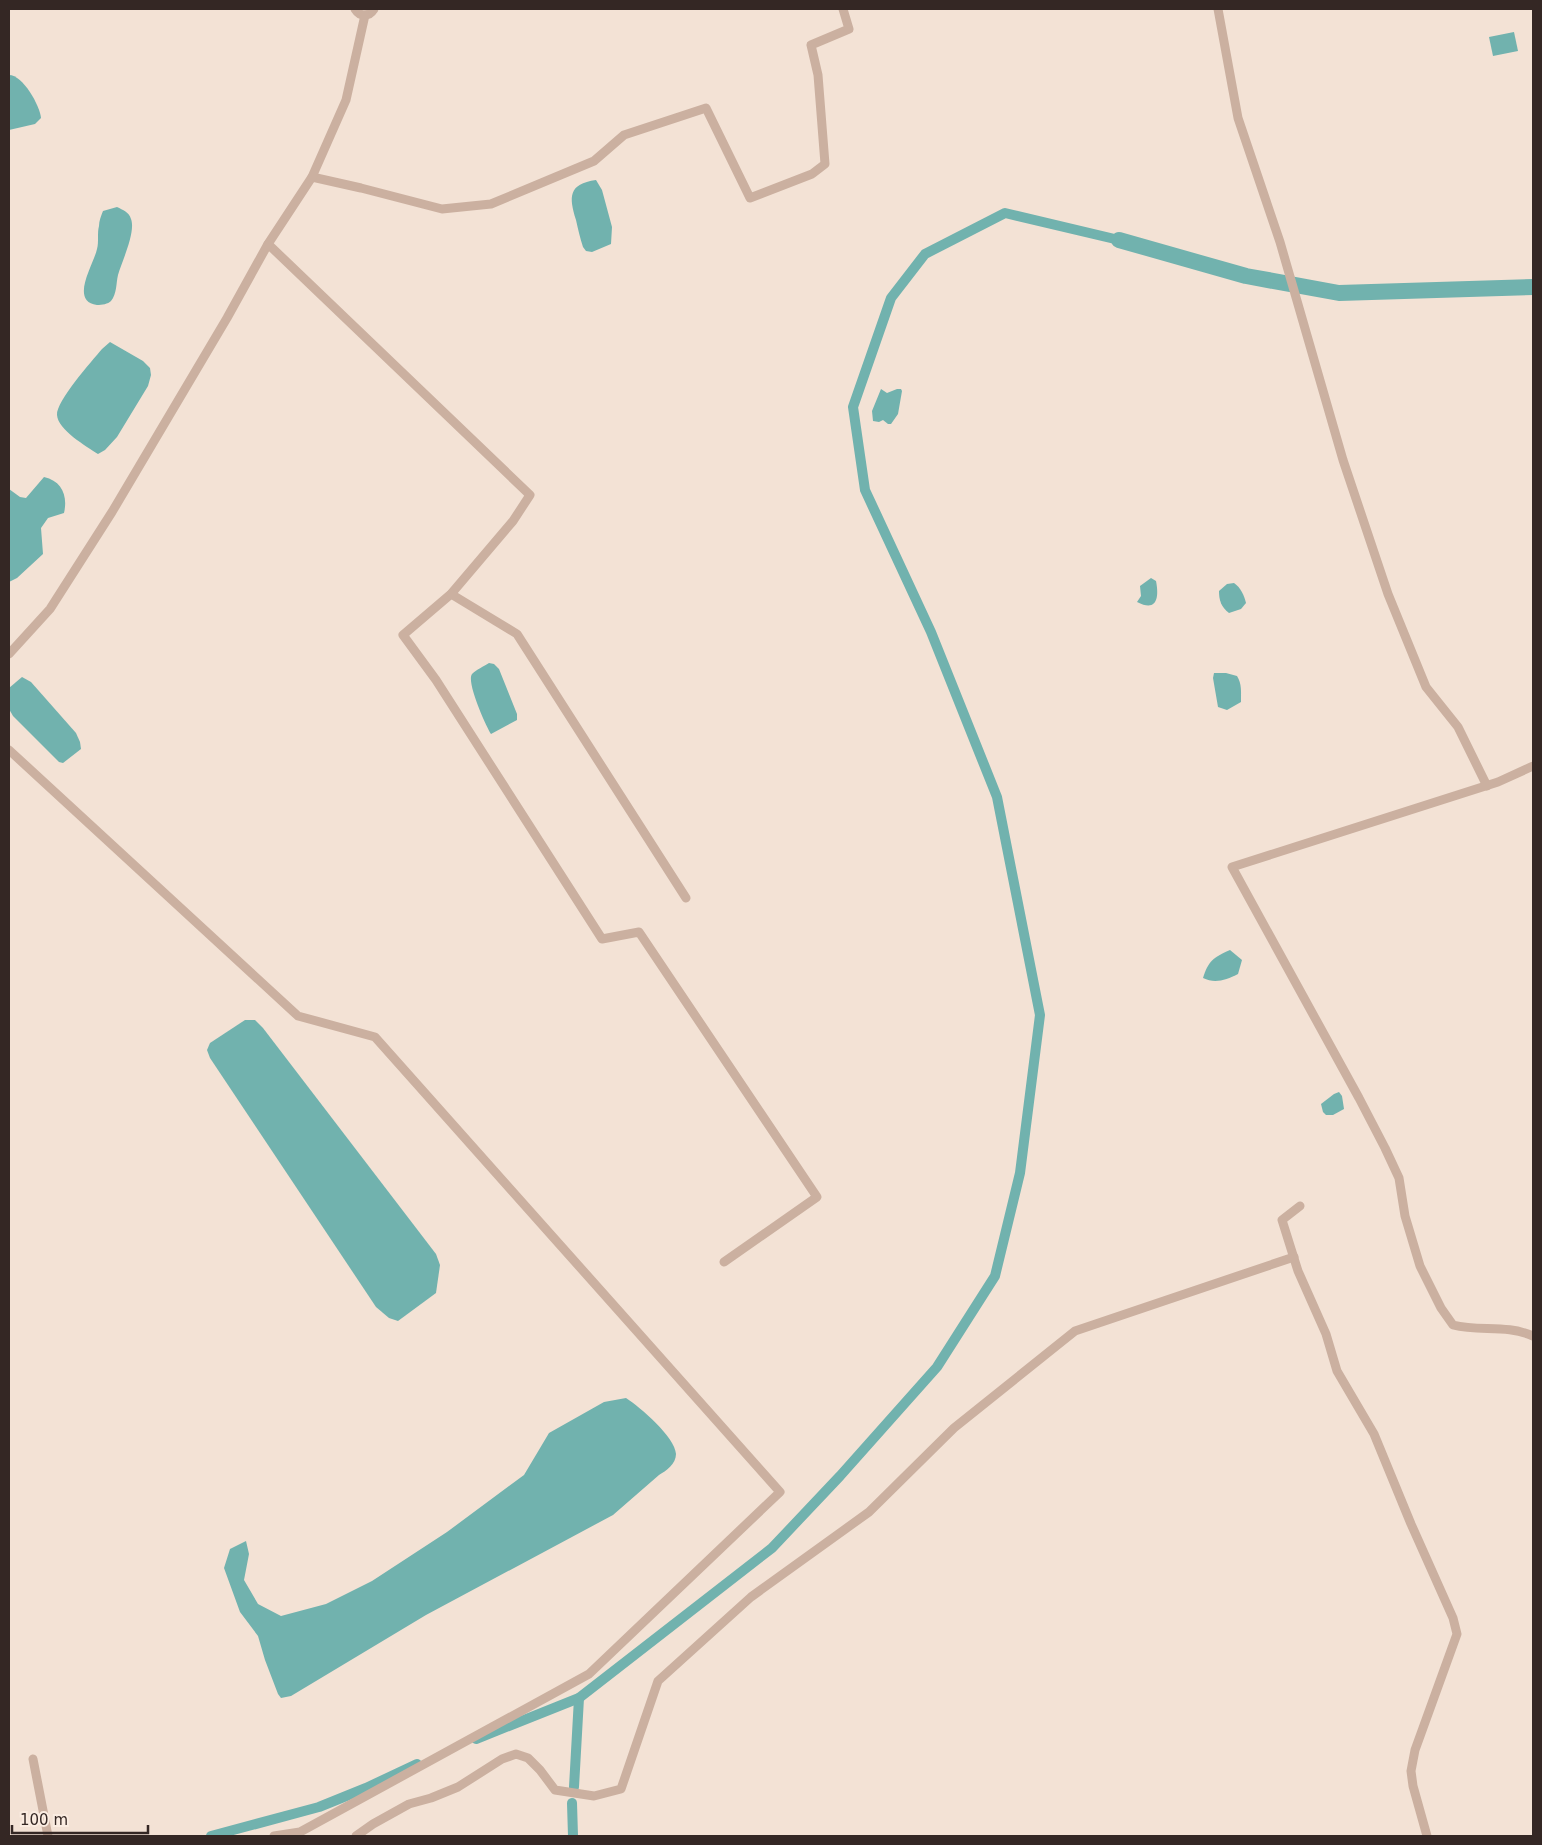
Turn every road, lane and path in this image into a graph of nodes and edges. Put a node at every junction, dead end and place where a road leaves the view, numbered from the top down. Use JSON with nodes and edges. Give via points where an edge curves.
{"nodes":[{"id":1,"x":355,"y":9,"type":"edge"},
{"id":2,"x":374,"y":9,"type":"edge"},
{"id":3,"x":843,"y":9,"type":"edge"},
{"id":4,"x":1218,"y":9,"type":"edge"},
{"id":5,"x":365,"y":15,"type":"junction"},
{"id":6,"x":312,"y":177,"type":"junction"},
{"id":7,"x":268,"y":244,"type":"junction"},
{"id":8,"x":451,"y":594,"type":"junction"},
{"id":9,"x":9,"y":654,"type":"edge"},
{"id":10,"x":9,"y":750,"type":"edge"},
{"id":11,"x":1533,"y":766,"type":"edge"},
{"id":12,"x":1487,"y":786,"type":"junction"},
{"id":13,"x":686,"y":898,"type":"dead end"},
{"id":14,"x":1300,"y":1206,"type":"dead end"},
{"id":15,"x":1294,"y":1257,"type":"junction"},
{"id":16,"x":724,"y":1262,"type":"dead end"},
{"id":17,"x":1533,"y":1336,"type":"edge"},
{"id":18,"x":33,"y":1759,"type":"dead end"},
{"id":19,"x":48,"y":1836,"type":"edge"},
{"id":20,"x":274,"y":1836,"type":"edge"},
{"id":21,"x":356,"y":1836,"type":"edge"},
{"id":22,"x":1427,"y":1836,"type":"edge"}],
"edges":[{"from":1,"to":5,"type":"street"},
{"from":2,"to":5,"type":"street"},
{"from":3,"to":6,"type":"street","via":[[849,29],[812,45],[818,76],[825,164],[812,174],[750,198],[706,108],[624,135],[594,161],[490,204],[442,209]]},
{"from":4,"to":12,"type":"street","via":[[1238,118],[1280,242],[1343,460],[1388,594],[1426,687],[1458,726]]},
{"from":5,"to":6,"type":"street","via":[[346,100]]},
{"from":6,"to":7,"type":"street"},
{"from":7,"to":8,"type":"street","via":[[530,496]]},
{"from":7,"to":9,"type":"street","via":[[112,512],[50,609]]},
{"from":8,"to":13,"type":"street","via":[[517,634]]},
{"from":8,"to":16,"type":"street","via":[[403,635],[436,680],[602,938],[639,932],[817,1197]]},
{"from":10,"to":20,"type":"street","via":[[298,1016],[376,1038],[780,1492],[589,1674],[300,1832]]},
{"from":11,"to":12,"type":"street"},
{"from":12,"to":17,"type":"street","via":[[1232,867],[1385,1148],[1399,1178],[1405,1216],[1420,1266],[1441,1308],[1453,1325],[1502,1328]]},
{"from":14,"to":15,"type":"street","via":[[1282,1220]]},
{"from":15,"to":21,"type":"street","via":[[1075,1331],[954,1428],[869,1512],[751,1596],[658,1681],[621,1789],[594,1796],[555,1790],[528,1758],[516,1754],[502,1759],[458,1787],[409,1804]]},
{"from":15,"to":22,"type":"street","via":[[1326,1334],[1337,1372],[1374,1434],[1454,1618],[1457,1634],[1415,1750],[1411,1771],[1412,1786]]},
{"from":18,"to":19,"type":"street"}]}
